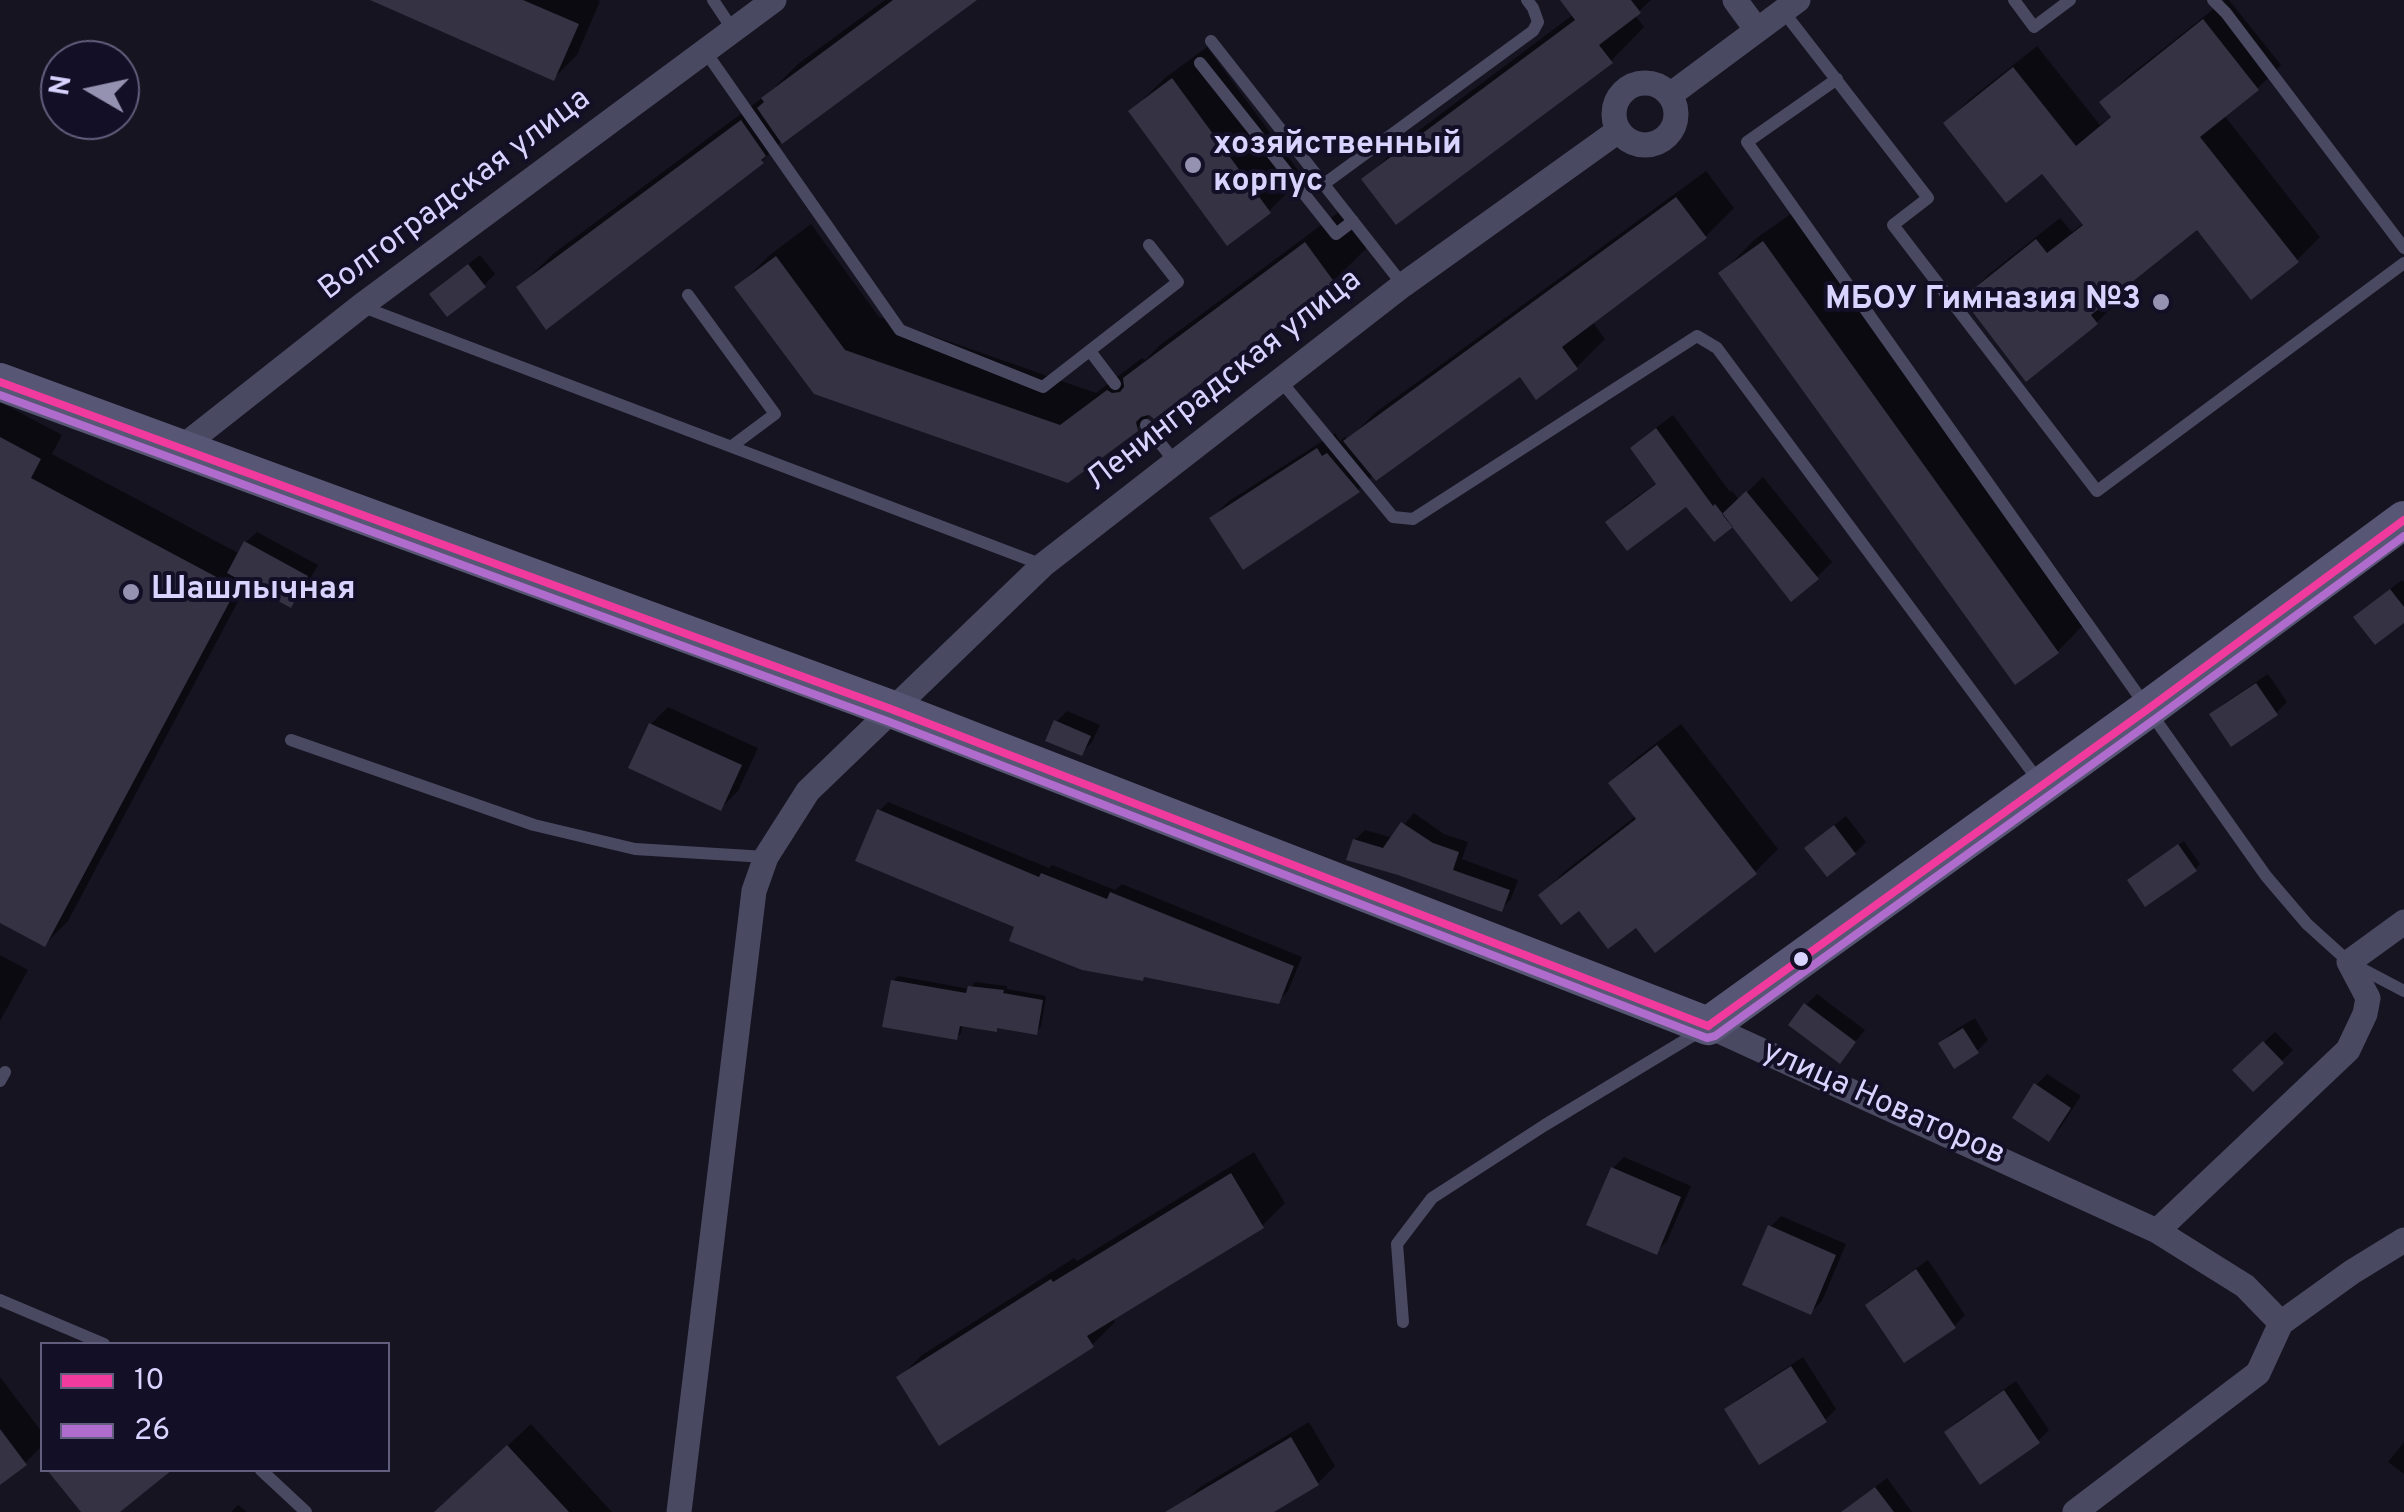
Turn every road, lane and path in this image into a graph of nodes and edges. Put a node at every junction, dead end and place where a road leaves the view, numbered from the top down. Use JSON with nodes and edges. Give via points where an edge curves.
{"nodes":[{"id":1,"x":714,"y":0,"type":"edge"},
{"id":2,"x":774,"y":0,"type":"edge"},
{"id":3,"x":1527,"y":0,"type":"edge"},
{"id":4,"x":1735,"y":0,"type":"edge"},
{"id":5,"x":2014,"y":0,"type":"edge"},
{"id":6,"x":2070,"y":0,"type":"edge"},
{"id":7,"x":2213,"y":0,"type":"edge"},
{"id":8,"x":1790,"y":6,"type":"edge"},
{"id":9,"x":733,"y":30,"type":"junction"},
{"id":10,"x":1757,"y":30,"type":"junction"},
{"id":11,"x":1211,"y":41,"type":"dead end"},
{"id":12,"x":705,"y":52,"type":"junction"},
{"id":13,"x":1200,"y":63,"type":"dead end"},
{"id":14,"x":1836,"y":78,"type":"junction"},
{"id":15,"x":1670,"y":95,"type":"junction"},
{"id":16,"x":1618,"y":131,"type":"junction"},
{"id":17,"x":1324,"y":184,"type":"junction"},
{"id":18,"x":1353,"y":221,"type":"junction"},
{"id":19,"x":1148,"y":245,"type":"dead end"},
{"id":20,"x":2404,"y":248,"type":"edge"},
{"id":21,"x":2404,"y":263,"type":"edge"},
{"id":22,"x":1403,"y":284,"type":"junction"},
{"id":23,"x":688,"y":295,"type":"dead end"},
{"id":24,"x":361,"y":306,"type":"junction"},
{"id":25,"x":1090,"y":351,"type":"junction"},
{"id":26,"x":1280,"y":380,"type":"junction"},
{"id":27,"x":0,"y":382,"type":"edge"},
{"id":28,"x":1116,"y":384,"type":"dead end"},
{"id":29,"x":1146,"y":424,"type":"dead end"},
{"id":30,"x":732,"y":446,"type":"junction"},
{"id":31,"x":181,"y":448,"type":"junction"},
{"id":32,"x":1175,"y":462,"type":"junction"},
{"id":33,"x":2404,"y":520,"type":"edge"},
{"id":34,"x":1043,"y":565,"type":"junction"},
{"id":35,"x":890,"y":710,"type":"junction"},
{"id":36,"x":2148,"y":710,"type":"junction"},
{"id":37,"x":291,"y":740,"type":"dead end"},
{"id":38,"x":2043,"y":786,"type":"junction"},
{"id":39,"x":766,"y":857,"type":"junction"},
{"id":40,"x":2404,"y":922,"type":"edge"},
{"id":41,"x":2349,"y":962,"type":"junction"},
{"id":42,"x":2404,"y":991,"type":"edge"},
{"id":43,"x":1708,"y":1026,"type":"junction"},
{"id":44,"x":2157,"y":1231,"type":"junction"},
{"id":45,"x":2404,"y":1240,"type":"edge"},
{"id":46,"x":0,"y":1300,"type":"edge"},
{"id":47,"x":1403,"y":1322,"type":"dead end"},
{"id":48,"x":2281,"y":1323,"type":"junction"},
{"id":49,"x":99,"y":1342,"type":"edge"},
{"id":50,"x":263,"y":1472,"type":"edge"},
{"id":51,"x":306,"y":1512,"type":"edge"},
{"id":52,"x":679,"y":1512,"type":"edge"},
{"id":53,"x":2075,"y":1512,"type":"edge"}],
"edges":[{"from":1,"to":9,"type":"lane"},
{"from":2,"to":9,"type":"street","name":"Волгоградская улица"},
{"from":3,"to":17,"type":"lane","via":[[1538,22],[1533,31]]},
{"from":4,"to":10,"type":"street"},
{"from":5,"to":6,"type":"lane","via":[[2034,27]]},
{"from":7,"to":20,"type":"lane"},
{"from":8,"to":10,"type":"street"},
{"from":8,"to":14,"type":"lane"},
{"from":9,"to":12,"type":"street","name":"Волгоградская улица"},
{"from":10,"to":15,"type":"street"},
{"from":11,"to":17,"type":"lane"},
{"from":12,"to":24,"type":"street","name":"Волгоградская улица"},
{"from":12,"to":25,"type":"lane","via":[[900,330],[1043,387]]},
{"from":13,"to":18,"type":"lane","via":[[1336,234]]},
{"from":14,"to":21,"type":"lane","via":[[1928,198],[1894,226],[2096,491]]},
{"from":14,"to":36,"type":"lane","via":[[1747,142]]},
{"from":15,"to":16,"type":"street","via":[[1650,82],[1627,88],[1614,108]]},
{"from":15,"to":16,"type":"street","via":[[1676,116],[1667,136],[1636,144]]},
{"from":16,"to":22,"type":"street","name":"Ленинградская улица"},
{"from":17,"to":18,"type":"lane"},
{"from":18,"to":22,"type":"lane"},
{"from":19,"to":25,"type":"lane","via":[[1178,282]]},
{"from":22,"to":26,"type":"street","name":"Ленинградская улица"},
{"from":23,"to":30,"type":"lane","via":[[775,414]]},
{"from":24,"to":30,"type":"lane"},
{"from":24,"to":31,"type":"street","name":"Волгоградская улица"},
{"from":25,"to":28,"type":"lane"},
{"from":26,"to":32,"type":"street","name":"Ленинградская улица"},
{"from":26,"to":38,"type":"lane","via":[[1393,518],[1413,520],[1697,336],[1717,348]]},
{"from":27,"to":31,"type":"street","name":"улица Новаторов"},
{"from":29,"to":32,"type":"lane"},
{"from":30,"to":34,"type":"lane"},
{"from":31,"to":35,"type":"street","name":"улица Новаторов"},
{"from":32,"to":34,"type":"street","name":"Ленинградская улица"},
{"from":33,"to":36,"type":"street"},
{"from":34,"to":35,"type":"street","name":"Ленинградская улица"},
{"from":35,"to":39,"type":"street","name":"Ленинградская улица","via":[[808,791]]},
{"from":35,"to":43,"type":"street","name":"улица Новаторов"},
{"from":36,"to":38,"type":"street"},
{"from":36,"to":41,"type":"lane","via":[[2266,876]]},
{"from":37,"to":39,"type":"lane","via":[[551,829],[635,849]]},
{"from":38,"to":43,"type":"street"},
{"from":39,"to":52,"type":"street","name":"Ленинградская улица","via":[[754,892]]},
{"from":40,"to":41,"type":"street"},
{"from":41,"to":42,"type":"lane"},
{"from":41,"to":44,"type":"street","via":[[2368,998],[2348,1050]]},
{"from":43,"to":44,"type":"street","name":"улица Новаторов"},
{"from":43,"to":47,"type":"lane","via":[[1432,1198],[1397,1244]]},
{"from":44,"to":48,"type":"street","name":"улица Новаторов","via":[[2245,1286]]},
{"from":45,"to":48,"type":"street"},
{"from":46,"to":49,"type":"lane"},
{"from":48,"to":53,"type":"street","via":[[2258,1373]]},
{"from":50,"to":51,"type":"lane"}]}
